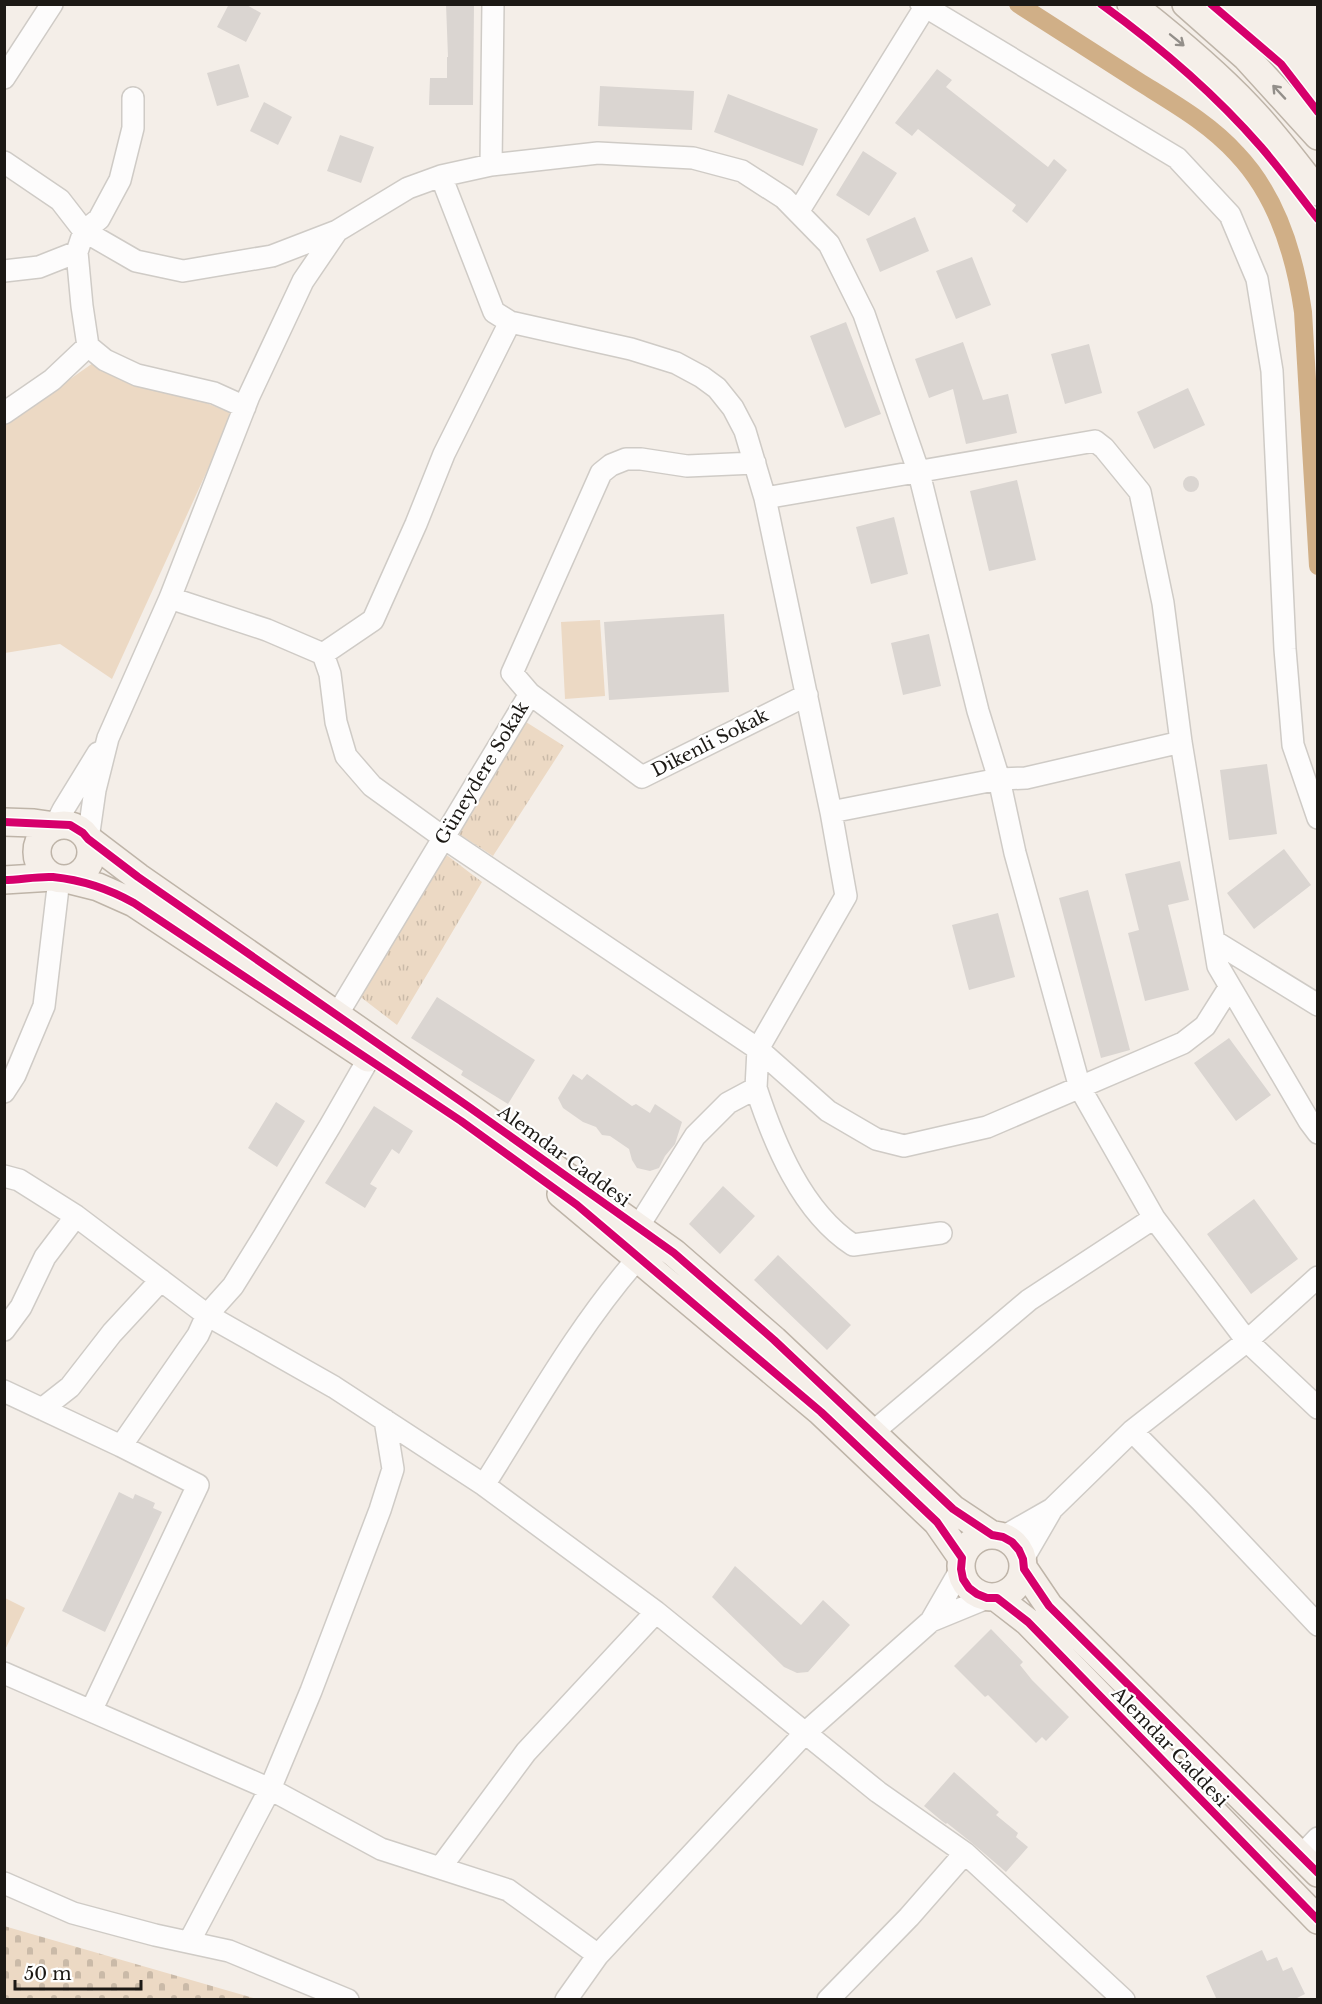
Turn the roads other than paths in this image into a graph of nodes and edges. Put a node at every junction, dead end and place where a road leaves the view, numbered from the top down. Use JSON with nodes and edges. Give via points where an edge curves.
{"nodes":[{"id":1,"x":52,"y":4,"type":"edge"},
{"id":2,"x":493,"y":4,"type":"edge"},
{"id":3,"x":1131,"y":4,"type":"edge"},
{"id":4,"x":1186,"y":4,"type":"edge"},
{"id":5,"x":923,"y":6,"type":"edge"},
{"id":6,"x":4,"y":78,"type":"edge"},
{"id":7,"x":133,"y":98,"type":"dead end"},
{"id":8,"x":1317,"y":136,"type":"edge"},
{"id":9,"x":4,"y":162,"type":"edge"},
{"id":10,"x":491,"y":165,"type":"junction"},
{"id":11,"x":441,"y":176,"type":"junction"},
{"id":12,"x":1317,"y":192,"type":"edge"},
{"id":13,"x":798,"y":212,"type":"junction"},
{"id":14,"x":84,"y":231,"type":"junction"},
{"id":15,"x":337,"y":231,"type":"junction"},
{"id":16,"x":77,"y":252,"type":"junction"},
{"id":17,"x":4,"y":271,"type":"edge"},
{"id":18,"x":510,"y":322,"type":"junction"},
{"id":19,"x":88,"y":346,"type":"junction"},
{"id":20,"x":245,"y":407,"type":"junction"},
{"id":21,"x":4,"y":413,"type":"edge"},
{"id":22,"x":755,"y":463,"type":"junction"},
{"id":23,"x":919,"y":473,"type":"junction"},
{"id":24,"x":765,"y":498,"type":"junction"},
{"id":25,"x":170,"y":598,"type":"junction"},
{"id":26,"x":323,"y":654,"type":"junction"},
{"id":27,"x":530,"y":694,"type":"junction"},
{"id":28,"x":807,"y":695,"type":"junction"},
{"id":29,"x":108,"y":738,"type":"junction"},
{"id":30,"x":1181,"y":742,"type":"junction"},
{"id":31,"x":999,"y":779,"type":"junction"},
{"id":32,"x":831,"y":812,"type":"junction"},
{"id":33,"x":1317,"y":818,"type":"edge"},
{"id":34,"x":4,"y":822,"type":"edge"},
{"id":35,"x":56,"y":826,"type":"junction"},
{"id":36,"x":444,"y":838,"type":"junction"},
{"id":37,"x":88,"y":839,"type":"junction"},
{"id":38,"x":59,"y":878,"type":"junction"},
{"id":39,"x":4,"y":880,"type":"edge"},
{"id":40,"x":1214,"y":941,"type":"junction"},
{"id":41,"x":1229,"y":988,"type":"junction"},
{"id":42,"x":1317,"y":1005,"type":"edge"},
{"id":43,"x":337,"y":1015,"type":"junction"},
{"id":44,"x":758,"y":1049,"type":"junction"},
{"id":45,"x":369,"y":1058,"type":"junction"},
{"id":46,"x":756,"y":1088,"type":"junction"},
{"id":47,"x":1080,"y":1088,"type":"junction"},
{"id":48,"x":4,"y":1092,"type":"edge"},
{"id":49,"x":1317,"y":1133,"type":"edge"},
{"id":50,"x":4,"y":1176,"type":"edge"},
{"id":51,"x":76,"y":1216,"type":"junction"},
{"id":52,"x":1154,"y":1218,"type":"junction"},
{"id":53,"x":638,"y":1227,"type":"junction"},
{"id":54,"x":941,"y":1233,"type":"dead end"},
{"id":55,"x":639,"y":1257,"type":"junction"},
{"id":56,"x":1317,"y":1277,"type":"edge"},
{"id":57,"x":161,"y":1281,"type":"junction"},
{"id":58,"x":207,"y":1315,"type":"junction"},
{"id":59,"x":4,"y":1330,"type":"edge"},
{"id":60,"x":1247,"y":1341,"type":"junction"},
{"id":61,"x":4,"y":1391,"type":"edge"},
{"id":62,"x":1317,"y":1408,"type":"edge"},
{"id":63,"x":42,"y":1409,"type":"junction"},
{"id":64,"x":385,"y":1420,"type":"junction"},
{"id":65,"x":1132,"y":1431,"type":"junction"},
{"id":66,"x":873,"y":1432,"type":"junction"},
{"id":67,"x":121,"y":1446,"type":"junction"},
{"id":68,"x":484,"y":1485,"type":"junction"},
{"id":69,"x":1052,"y":1509,"type":"junction"},
{"id":70,"x":997,"y":1536,"type":"junction"},
{"id":71,"x":962,"y":1564,"type":"junction"},
{"id":72,"x":1023,"y":1564,"type":"junction"},
{"id":73,"x":992,"y":1598,"type":"junction"},
{"id":74,"x":656,"y":1612,"type":"junction"},
{"id":75,"x":931,"y":1621,"type":"junction"},
{"id":76,"x":1317,"y":1625,"type":"edge"},
{"id":77,"x":4,"y":1673,"type":"edge"},
{"id":78,"x":90,"y":1711,"type":"junction"},
{"id":79,"x":805,"y":1733,"type":"junction"},
{"id":80,"x":270,"y":1789,"type":"junction"},
{"id":81,"x":965,"y":1853,"type":"junction"},
{"id":82,"x":1312,"y":1856,"type":"edge"},
{"id":83,"x":440,"y":1868,"type":"junction"},
{"id":84,"x":4,"y":1883,"type":"edge"},
{"id":85,"x":1317,"y":1920,"type":"edge"},
{"id":86,"x":189,"y":1942,"type":"junction"},
{"id":87,"x":598,"y":1955,"type":"junction"},
{"id":88,"x":1123,"y":1999,"type":"edge"},
{"id":89,"x":348,"y":2000,"type":"edge"},
{"id":90,"x":566,"y":2000,"type":"edge"},
{"id":91,"x":828,"y":2000,"type":"edge"}],
"edges":[{"from":1,"to":6,"type":"street"},
{"from":2,"to":10,"type":"street"},
{"from":3,"to":12,"type":"main road","one_way":true,"via":[[1222,80],[1281,144]]},
{"from":8,"to":4,"type":"main road","one_way":true,"via":[[1246,57]]},
{"from":5,"to":13,"type":"street"},
{"from":5,"to":33,"type":"street","via":[[1177,158],[1230,215],[1257,279],[1272,371],[1293,745]]},
{"from":7,"to":14,"type":"street","via":[[133,128],[120,180],[99,219]]},
{"from":9,"to":14,"type":"street","via":[[60,200]]},
{"from":10,"to":11,"type":"street"},
{"from":10,"to":13,"type":"street","via":[[598,153],[693,158],[742,171],[784,198]]},
{"from":11,"to":15,"type":"street","via":[[408,188]]},
{"from":11,"to":18,"type":"street","via":[[494,312]]},
{"from":13,"to":23,"type":"street","via":[[829,244],[864,314]]},
{"from":14,"to":15,"type":"street","via":[[136,261],[183,271],[272,256]]},
{"from":14,"to":16,"type":"street"},
{"from":15,"to":20,"type":"street","via":[[303,281]]},
{"from":16,"to":17,"type":"street","via":[[39,267]]},
{"from":16,"to":19,"type":"street"},
{"from":18,"to":22,"type":"street","via":[[631,349],[702,376],[734,408]]},
{"from":18,"to":26,"type":"street","via":[[444,454],[373,620]]},
{"from":19,"to":20,"type":"street","via":[[105,360],[137,375],[214,393]]},
{"from":19,"to":21,"type":"street","via":[[52,380]]},
{"from":20,"to":25,"type":"street"},
{"from":22,"to":24,"type":"street"},
{"from":22,"to":27,"type":"street","name":"Güneydere Sokak","via":[[687,466],[626,459],[601,473],[512,673]]},
{"from":23,"to":24,"type":"street"},
{"from":23,"to":30,"type":"street","via":[[1095,441],[1104,448],[1140,492],[1163,603]]},
{"from":23,"to":31,"type":"street","via":[[978,711]]},
{"from":24,"to":28,"type":"street"},
{"from":25,"to":26,"type":"street","via":[[267,630]]},
{"from":25,"to":29,"type":"street"},
{"from":26,"to":36,"type":"street","via":[[346,756],[372,786]]},
{"from":27,"to":28,"type":"street","name":"Dikenli Sokak","via":[[642,777]]},
{"from":27,"to":36,"type":"street","name":"Güneydere Sokak"},
{"from":28,"to":32,"type":"street"},
{"from":29,"to":35,"type":"street"},
{"from":29,"to":37,"type":"street"},
{"from":30,"to":31,"type":"street","via":[[1026,778]]},
{"from":30,"to":40,"type":"street"},
{"from":31,"to":32,"type":"street"},
{"from":31,"to":47,"type":"street","via":[[1015,853]]},
{"from":32,"to":44,"type":"street","via":[[846,896]]},
{"from":34,"to":35,"type":"main road"},
{"from":35,"to":37,"type":"main road","via":[[70,825]]},
{"from":35,"to":38,"type":"main road","via":[[40,837],[36,855],[45,872]]},
{"from":36,"to":43,"type":"street","name":"Güneydere Sokak"},
{"from":36,"to":44,"type":"street"},
{"from":37,"to":38,"type":"main road","via":[[91,856],[83,872]]},
{"from":37,"to":43,"type":"main road","name":"Alemdar Caddesi"},
{"from":38,"to":39,"type":"main road","name":"Alemdar Caddesi"},
{"from":38,"to":45,"type":"main road","name":"Alemdar Caddesi","via":[[98,887],[134,903]]},
{"from":38,"to":48,"type":"street","via":[[44,1006]]},
{"from":40,"to":41,"type":"street","via":[[1218,966]]},
{"from":40,"to":42,"type":"street"},
{"from":41,"to":47,"type":"street","via":[[1205,1026],[1183,1043]]},
{"from":41,"to":49,"type":"street"},
{"from":43,"to":53,"type":"main road","name":"Alemdar Caddesi"},
{"from":44,"to":46,"type":"street"},
{"from":44,"to":47,"type":"street","via":[[828,1111],[876,1139],[903,1146],[987,1127]]},
{"from":45,"to":55,"type":"main road","name":"Alemdar Caddesi","via":[[577,1205]]},
{"from":45,"to":58,"type":"street","via":[[233,1286]]},
{"from":46,"to":53,"type":"street","via":[[728,1102],[695,1136]]},
{"from":46,"to":54,"type":"street","via":[[768,1124],[804,1197],[839,1236],[853,1245]]},
{"from":47,"to":52,"type":"street"},
{"from":50,"to":51,"type":"street","via":[[19,1180]]},
{"from":51,"to":57,"type":"street"},
{"from":51,"to":59,"type":"street","via":[[45,1257],[21,1307]]},
{"from":52,"to":60,"type":"street"},
{"from":52,"to":66,"type":"street","via":[[1029,1300]]},
{"from":53,"to":66,"type":"main road","name":"Alemdar Caddesi","via":[[674,1253],[774,1340]]},
{"from":55,"to":68,"type":"street","via":[[612,1287]]},
{"from":55,"to":71,"type":"main road","name":"Alemdar Caddesi","via":[[821,1412],[937,1522]]},
{"from":56,"to":60,"type":"street"},
{"from":57,"to":58,"type":"street"},
{"from":57,"to":63,"type":"street","via":[[112,1333],[70,1387]]},
{"from":58,"to":64,"type":"street","via":[[334,1386]]},
{"from":58,"to":67,"type":"street","via":[[198,1335]]},
{"from":60,"to":62,"type":"street"},
{"from":60,"to":65,"type":"street"},
{"from":61,"to":63,"type":"street"},
{"from":63,"to":67,"type":"street"},
{"from":64,"to":68,"type":"street"},
{"from":64,"to":80,"type":"street","via":[[393,1469],[311,1691]]},
{"from":65,"to":69,"type":"street"},
{"from":65,"to":76,"type":"street"},
{"from":66,"to":70,"type":"main road","name":"Alemdar Caddesi","via":[[953,1509]]},
{"from":67,"to":78,"type":"street","via":[[198,1485]]},
{"from":68,"to":74,"type":"street"},
{"from":69,"to":70,"type":"street"},
{"from":69,"to":72,"type":"street"},
{"from":70,"to":71,"type":"main road","via":[[973,1542],[966,1549]]},
{"from":70,"to":72,"type":"main road","via":[[1012,1542]]},
{"from":71,"to":73,"type":"main road","via":[[963,1579],[969,1588]]},
{"from":71,"to":75,"type":"street"},
{"from":72,"to":73,"type":"main road","via":[[1015,1588]]},
{"from":72,"to":82,"type":"main road","name":"Alemdar Caddesi","via":[[1048,1606]]},
{"from":73,"to":75,"type":"street"},
{"from":73,"to":85,"type":"main road","name":"Alemdar Caddesi","via":[[1028,1622]]},
{"from":74,"to":79,"type":"street"},
{"from":74,"to":83,"type":"street","via":[[526,1752]]},
{"from":75,"to":79,"type":"street"},
{"from":77,"to":78,"type":"street"},
{"from":78,"to":80,"type":"street"},
{"from":79,"to":81,"type":"street"},
{"from":79,"to":87,"type":"street"},
{"from":80,"to":83,"type":"street","via":[[381,1849]]},
{"from":80,"to":86,"type":"street"},
{"from":81,"to":88,"type":"street"},
{"from":81,"to":91,"type":"street"},
{"from":83,"to":87,"type":"street","via":[[508,1890]]},
{"from":84,"to":86,"type":"street","via":[[73,1913]]},
{"from":86,"to":89,"type":"street","via":[[229,1951]]},
{"from":87,"to":90,"type":"street"}]}
